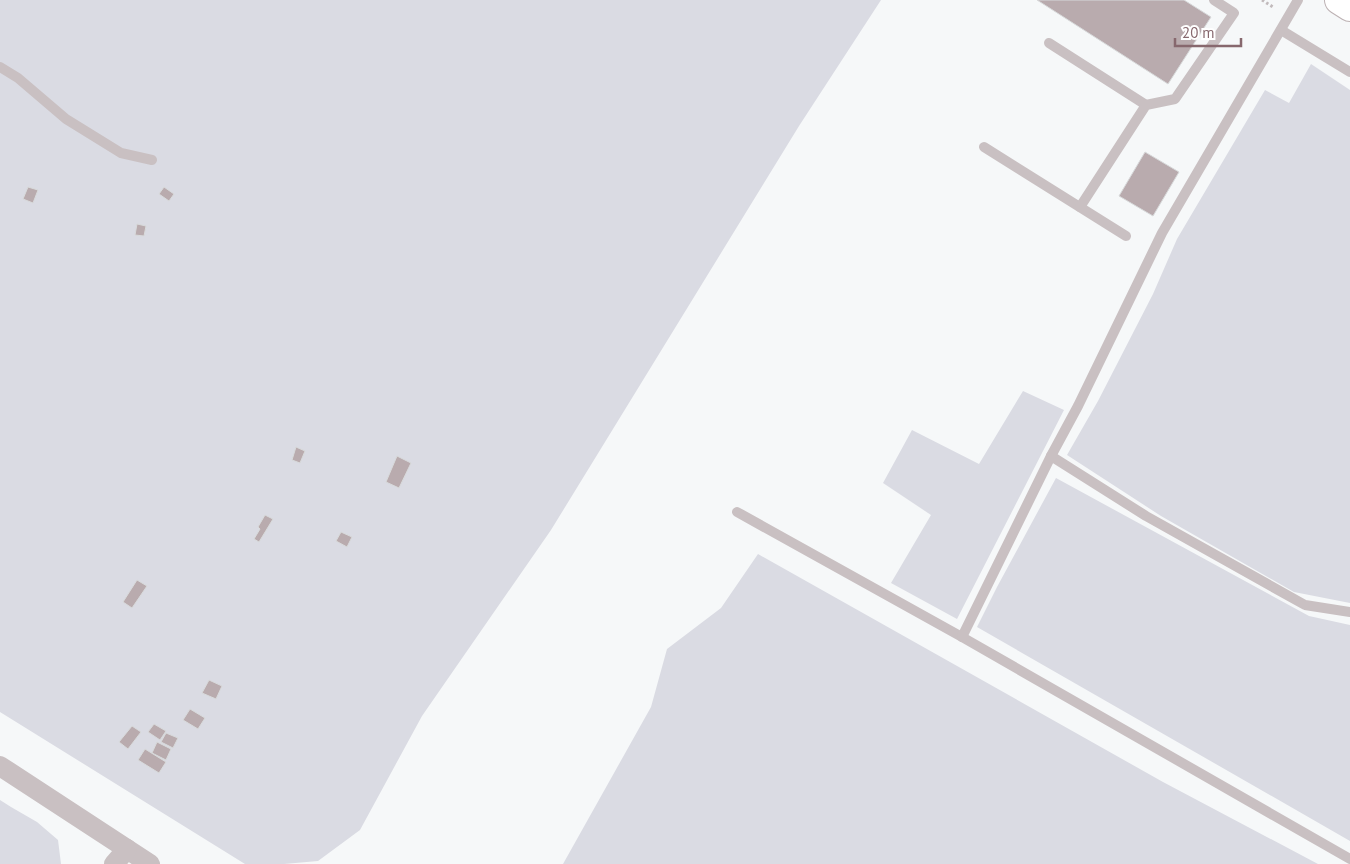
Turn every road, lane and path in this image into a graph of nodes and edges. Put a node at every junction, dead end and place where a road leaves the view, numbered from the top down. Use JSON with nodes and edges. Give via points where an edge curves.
{"nodes":[{"id":1,"x":1214,"y":0,"type":"edge"},
{"id":2,"x":1262,"y":0,"type":"edge"},
{"id":3,"x":1298,"y":0,"type":"edge"},
{"id":4,"x":1339,"y":0,"type":"edge"},
{"id":5,"x":1273,"y":7,"type":"dead end"},
{"id":6,"x":1350,"y":7,"type":"edge"},
{"id":7,"x":1281,"y":30,"type":"junction"},
{"id":8,"x":1048,"y":43,"type":"dead end"},
{"id":9,"x":0,"y":67,"type":"edge"},
{"id":10,"x":1350,"y":72,"type":"edge"},
{"id":11,"x":1146,"y":105,"type":"junction"},
{"id":12,"x":984,"y":147,"type":"dead end"},
{"id":13,"x":152,"y":160,"type":"dead end"},
{"id":14,"x":1080,"y":207,"type":"junction"},
{"id":15,"x":1126,"y":236,"type":"dead end"},
{"id":16,"x":1051,"y":456,"type":"junction"},
{"id":17,"x":737,"y":512,"type":"dead end"},
{"id":18,"x":1350,"y":612,"type":"edge"},
{"id":19,"x":962,"y":637,"type":"junction"},
{"id":20,"x":0,"y":766,"type":"edge"},
{"id":21,"x":127,"y":849,"type":"junction"},
{"id":22,"x":1350,"y":859,"type":"edge"},
{"id":23,"x":114,"y":864,"type":"edge"},
{"id":24,"x":150,"y":864,"type":"edge"}],
"edges":[{"from":1,"to":11,"type":"lane","via":[[1234,13],[1175,99]]},
{"from":2,"to":5,"type":"path"},
{"from":3,"to":7,"type":"lane"},
{"from":4,"to":6,"type":"main road"},
{"from":7,"to":10,"type":"lane"},
{"from":7,"to":16,"type":"lane","via":[[1162,234]]},
{"from":8,"to":11,"type":"lane"},
{"from":9,"to":13,"type":"lane","via":[[66,119],[121,153]]},
{"from":11,"to":14,"type":"lane"},
{"from":12,"to":14,"type":"lane"},
{"from":14,"to":15,"type":"lane"},
{"from":16,"to":18,"type":"lane","via":[[1146,516],[1305,605]]},
{"from":16,"to":19,"type":"lane"},
{"from":17,"to":19,"type":"lane"},
{"from":19,"to":22,"type":"lane"},
{"from":20,"to":21,"type":"street"},
{"from":21,"to":23,"type":"street"},
{"from":21,"to":24,"type":"street"}]}
